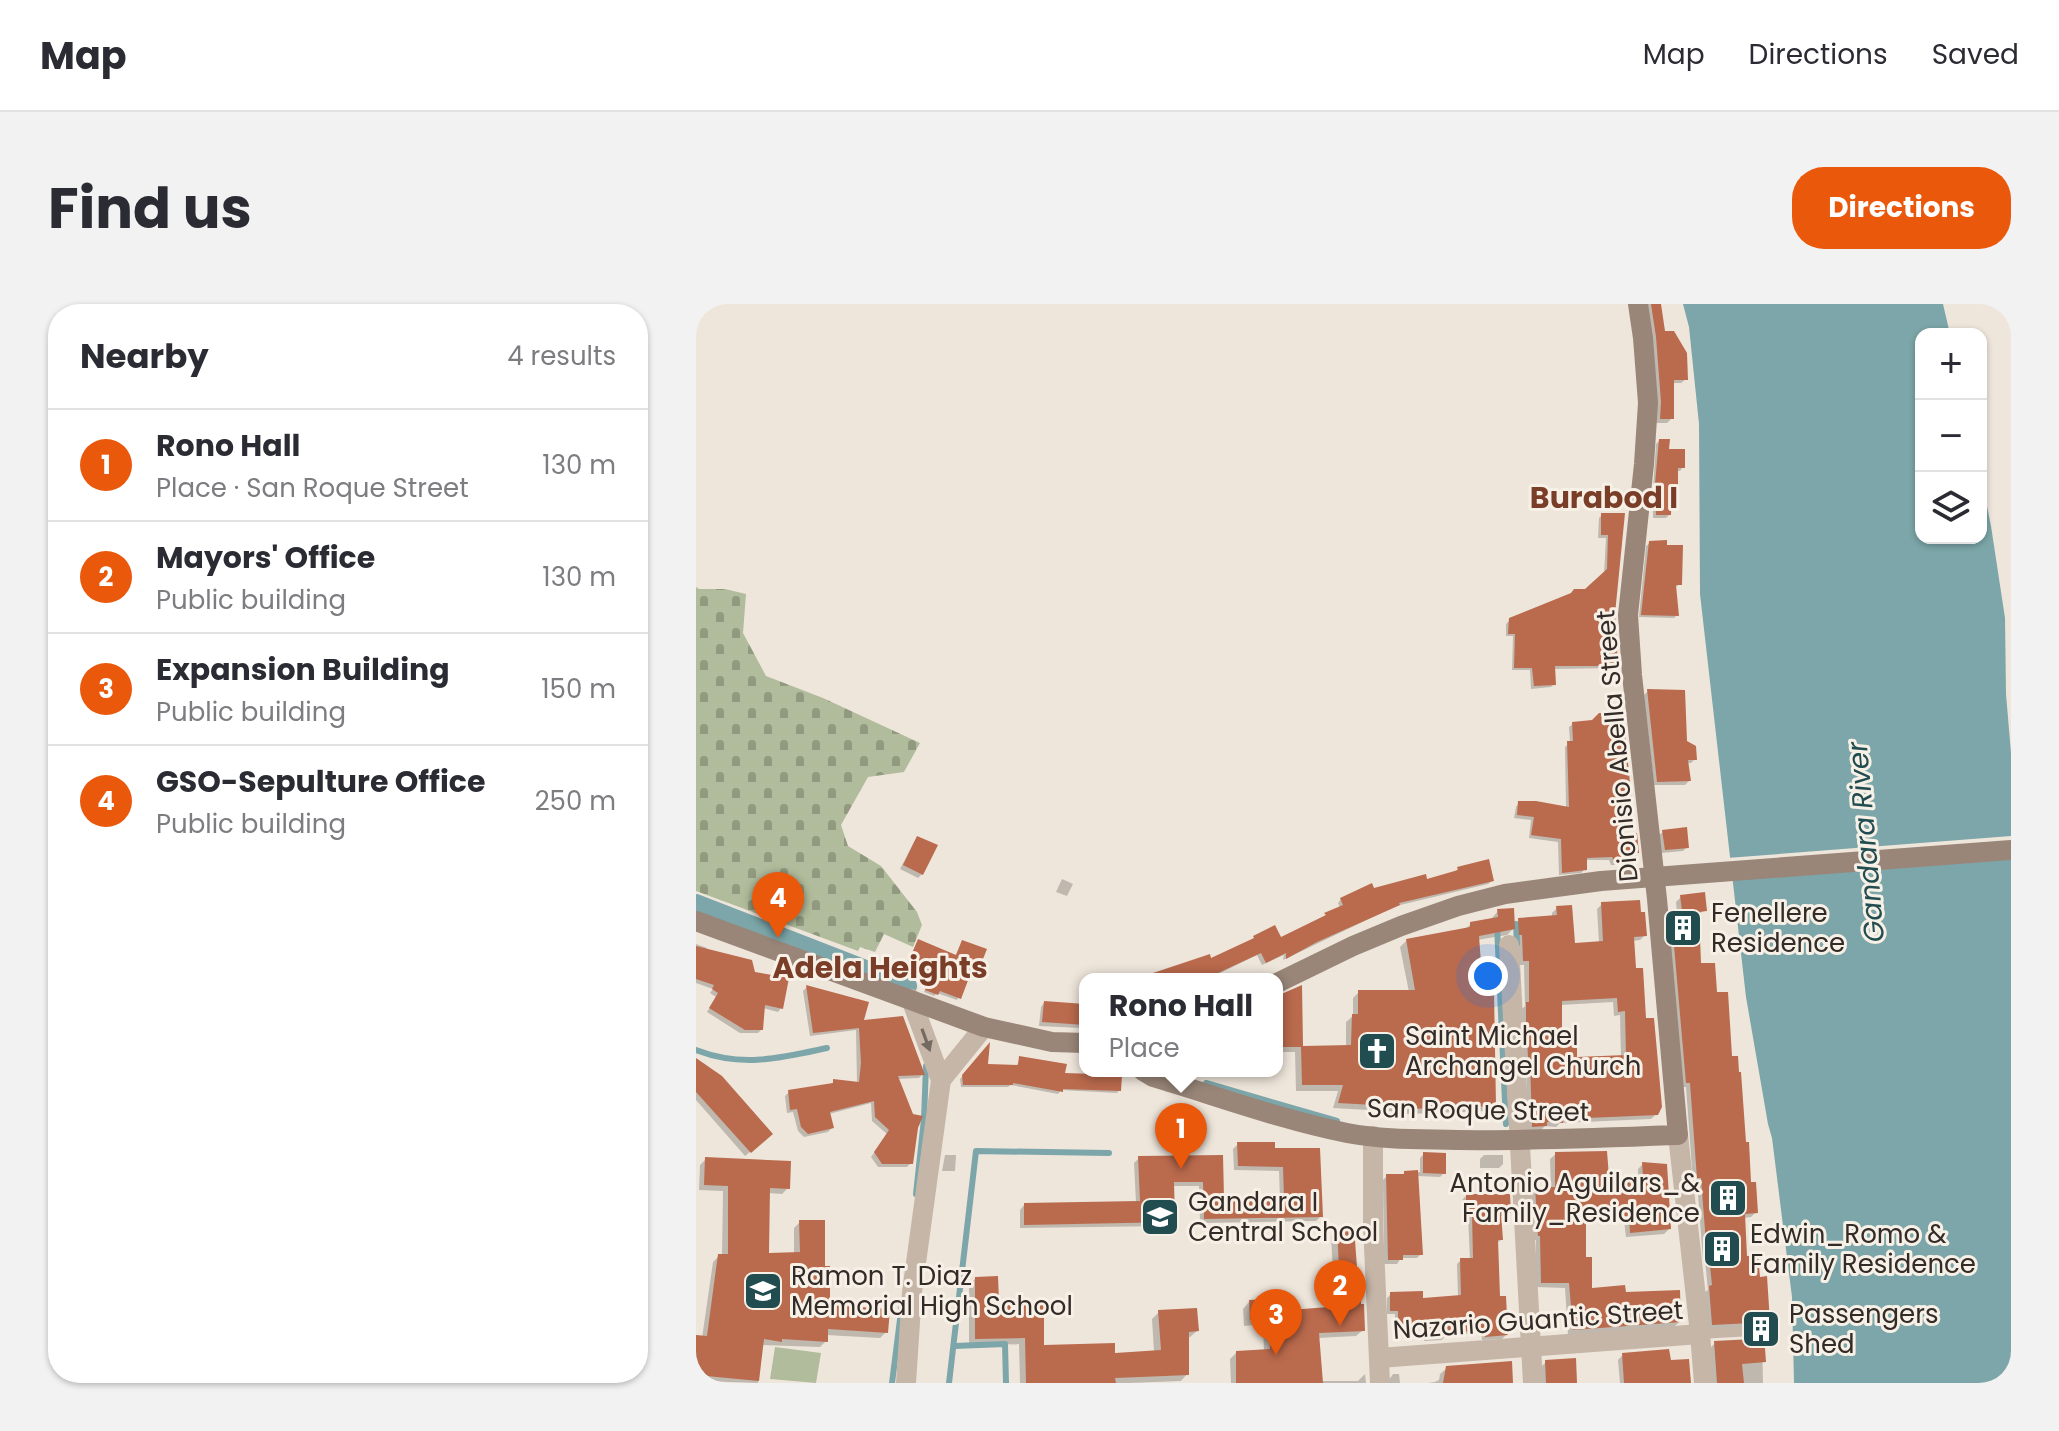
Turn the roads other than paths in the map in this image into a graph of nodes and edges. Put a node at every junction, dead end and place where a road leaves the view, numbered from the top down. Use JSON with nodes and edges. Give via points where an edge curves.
{"nodes":[{"id":1,"x":1638,"y":304,"type":"edge"},
{"id":2,"x":2011,"y":850,"type":"edge"},
{"id":3,"x":696,"y":921,"type":"edge"},
{"id":4,"x":1509,"y":945,"type":"dead end"},
{"id":5,"x":1283,"y":980,"type":"edge"},
{"id":6,"x":911,"y":999,"type":"junction"},
{"id":7,"x":984,"y":1027,"type":"junction"},
{"id":8,"x":1079,"y":1043,"type":"edge"},
{"id":9,"x":1153,"y":1077,"type":"edge"},
{"id":10,"x":941,"y":1080,"type":"junction"},
{"id":11,"x":1678,"y":1135,"type":"junction"},
{"id":12,"x":1373,"y":1136,"type":"junction"},
{"id":13,"x":1521,"y":1141,"type":"junction"},
{"id":14,"x":1752,"y":1331,"type":"dead end"},
{"id":15,"x":1700,"y":1334,"type":"junction"},
{"id":16,"x":1530,"y":1348,"type":"junction"},
{"id":17,"x":1379,"y":1358,"type":"junction"},
{"id":18,"x":906,"y":1383,"type":"edge"},
{"id":19,"x":1380,"y":1383,"type":"edge"},
{"id":20,"x":1533,"y":1383,"type":"edge"},
{"id":21,"x":1704,"y":1383,"type":"edge"}],
"edges":[{"from":1,"to":11,"type":"main road","name":"Dionisio Abella Street","via":[[1648,403],[1628,615]]},
{"from":2,"to":5,"type":"main road","via":[[1601,881],[1505,894],[1401,926]]},
{"from":3,"to":6,"type":"main road"},
{"from":4,"to":13,"type":"street"},
{"from":6,"to":7,"type":"main road"},
{"from":6,"to":10,"type":"street","one_way":true},
{"from":7,"to":8,"type":"main road"},
{"from":7,"to":10,"type":"street"},
{"from":9,"to":12,"type":"main road","name":"San Roque Street","via":[[1300,1121]]},
{"from":10,"to":18,"type":"street","via":[[912,1292]]},
{"from":11,"to":13,"type":"main road","name":"San Roque Street"},
{"from":11,"to":15,"type":"street"},
{"from":12,"to":13,"type":"main road","name":"San Roque Street"},
{"from":12,"to":17,"type":"street"},
{"from":13,"to":16,"type":"street"},
{"from":14,"to":15,"type":"lane"},
{"from":15,"to":16,"type":"street","name":"Nazario Guantic Street"},
{"from":15,"to":21,"type":"street"},
{"from":16,"to":17,"type":"street","name":"Nazario Guantic Street"},
{"from":16,"to":20,"type":"street"},
{"from":17,"to":19,"type":"street"}]}
